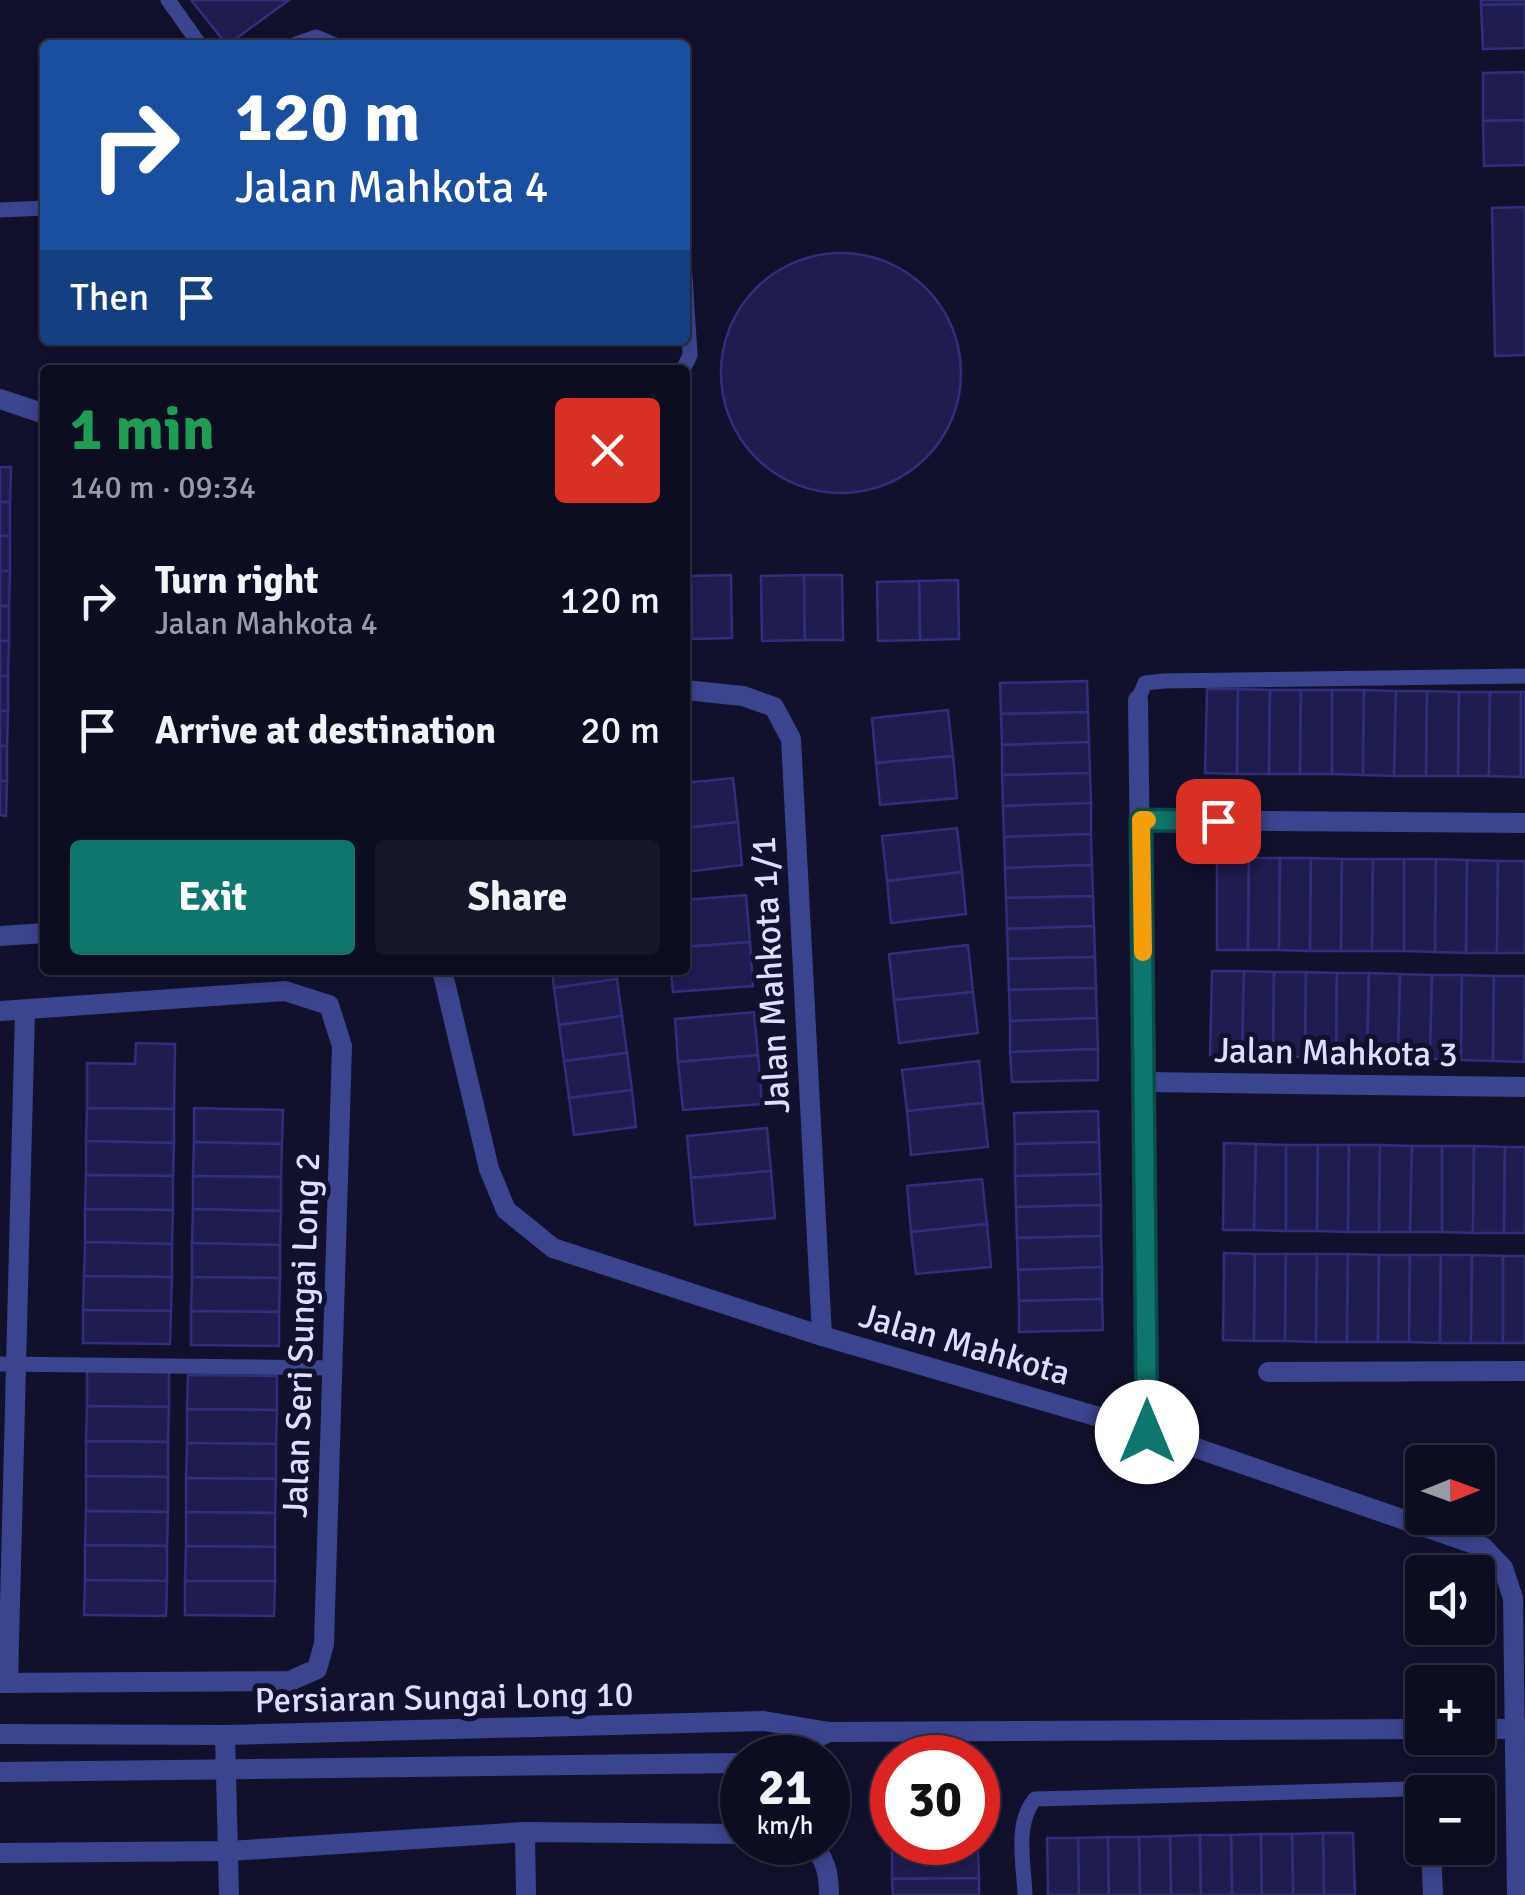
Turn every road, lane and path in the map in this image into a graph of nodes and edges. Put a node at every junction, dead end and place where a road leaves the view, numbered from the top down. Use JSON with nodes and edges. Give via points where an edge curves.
{"nodes":[{"id":1,"x":168,"y":0,"type":"edge"},
{"id":2,"x":196,"y":40,"type":"edge"},
{"id":3,"x":40,"y":208,"type":"edge"},
{"id":4,"x":0,"y":210,"type":"edge"},
{"id":5,"x":0,"y":400,"type":"edge"},
{"id":6,"x":40,"y":412,"type":"edge"},
{"id":7,"x":1525,"y":676,"type":"edge"},
{"id":8,"x":690,"y":691,"type":"edge"},
{"id":9,"x":1138,"y":700,"type":"joint"},
{"id":10,"x":1141,"y":820,"type":"junction"},
{"id":11,"x":1525,"y":824,"type":"edge"},
{"id":12,"x":40,"y":932,"type":"edge"},
{"id":13,"x":0,"y":936,"type":"edge"},
{"id":14,"x":443,"y":975,"type":"edge"},
{"id":15,"x":25,"y":1010,"type":"junction"},
{"id":16,"x":0,"y":1011,"type":"edge"},
{"id":17,"x":1146,"y":1082,"type":"junction"},
{"id":18,"x":1525,"y":1088,"type":"edge"},
{"id":19,"x":822,"y":1336,"type":"junction"},
{"id":20,"x":8,"y":1364,"type":"edge"},
{"id":21,"x":333,"y":1368,"type":"junction"},
{"id":22,"x":1525,"y":1371,"type":"edge"},
{"id":23,"x":1268,"y":1372,"type":"dead end"},
{"id":24,"x":1147,"y":1432,"type":"junction"},
{"id":25,"x":4,"y":1683,"type":"edge"},
{"id":26,"x":1519,"y":1729,"type":"edge"},
{"id":27,"x":1405,"y":1730,"type":"edge"},
{"id":28,"x":829,"y":1732,"type":"junction"},
{"id":29,"x":0,"y":1734,"type":"edge"},
{"id":30,"x":225,"y":1734,"type":"junction"},
{"id":31,"x":823,"y":1735,"type":"edge"},
{"id":32,"x":720,"y":1763,"type":"edge"},
{"id":33,"x":0,"y":1772,"type":"edge"},
{"id":34,"x":226,"y":1773,"type":"junction"},
{"id":35,"x":1405,"y":1789,"type":"edge"},
{"id":36,"x":525,"y":1832,"type":"junction"},
{"id":37,"x":720,"y":1834,"type":"edge"},
{"id":38,"x":229,"y":1851,"type":"junction"},
{"id":39,"x":0,"y":1854,"type":"edge"},
{"id":40,"x":826,"y":1865,"type":"edge"},
{"id":41,"x":1431,"y":1865,"type":"edge"},
{"id":42,"x":229,"y":1895,"type":"edge"},
{"id":43,"x":526,"y":1895,"type":"edge"},
{"id":44,"x":830,"y":1895,"type":"edge"},
{"id":45,"x":1024,"y":1895,"type":"edge"},
{"id":46,"x":1432,"y":1895,"type":"edge"},
{"id":47,"x":1517,"y":1895,"type":"edge"}],
"edges":[{"from":1,"to":2,"type":"lane"},
{"from":3,"to":4,"type":"lane"},
{"from":5,"to":6,"type":"street"},
{"from":7,"to":9,"type":"lane","via":[[1164,681],[1145,684]]},
{"from":8,"to":19,"type":"street","name":"Jalan Mahkota 1/1","via":[[743,696],[774,708],[790,739]]},
{"from":9,"to":10,"type":"street"},
{"from":10,"to":11,"type":"street"},
{"from":10,"to":17,"type":"street"},
{"from":12,"to":13,"type":"street"},
{"from":14,"to":19,"type":"street","name":"Jalan Mahkota","via":[[489,1169],[506,1210],[552,1248]]},
{"from":15,"to":16,"type":"street"},
{"from":15,"to":20,"type":"street"},
{"from":15,"to":21,"type":"street","name":"Jalan Seri Sungai Long 2","via":[[285,991],[329,1005],[342,1046]]},
{"from":17,"to":18,"type":"street","name":"Jalan Mahkota 3"},
{"from":17,"to":24,"type":"street"},
{"from":19,"to":24,"type":"street","name":"Jalan Mahkota"},
{"from":20,"to":21,"type":"lane"},
{"from":20,"to":25,"type":"street"},
{"from":21,"to":25,"type":"street","name":"Jalan Seri Sungai Long 2","via":[[324,1644],[317,1669],[290,1681]]},
{"from":22,"to":23,"type":"street"},
{"from":24,"to":26,"type":"street","name":"Jalan Mahkota","via":[[1482,1548],[1503,1568],[1512,1598]]},
{"from":26,"to":47,"type":"street","name":"Jalan Mahkota"},
{"from":27,"to":28,"type":"street","name":"Persiaran Sungai Long 10"},
{"from":28,"to":30,"type":"street","name":"Persiaran Sungai Long 10","via":[[764,1721]]},
{"from":28,"to":31,"type":"street"},
{"from":29,"to":30,"type":"street","name":"Persiaran Sungai Long 10"},
{"from":30,"to":34,"type":"street"},
{"from":32,"to":34,"type":"street","name":"Persiaran Sungai Long 10"},
{"from":33,"to":34,"type":"street","name":"Persiaran Sungai Long 10"},
{"from":34,"to":38,"type":"street"},
{"from":35,"to":45,"type":"lane","via":[[1035,1800],[1022,1828]]},
{"from":36,"to":37,"type":"street"},
{"from":36,"to":38,"type":"street"},
{"from":36,"to":43,"type":"street"},
{"from":38,"to":39,"type":"street"},
{"from":38,"to":42,"type":"street"},
{"from":40,"to":44,"type":"street"},
{"from":41,"to":46,"type":"street"}]}
